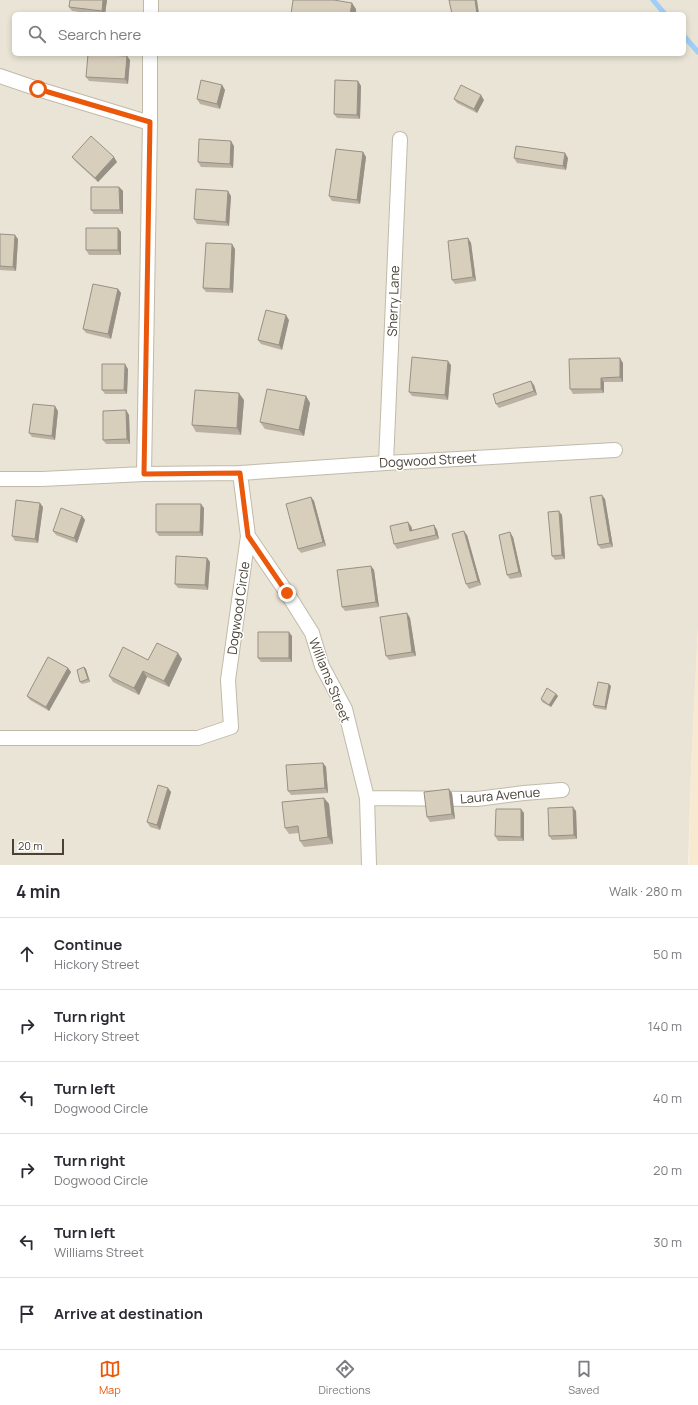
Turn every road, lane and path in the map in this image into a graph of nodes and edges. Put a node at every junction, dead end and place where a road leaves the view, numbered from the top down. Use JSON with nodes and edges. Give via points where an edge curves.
{"nodes":[{"id":1,"x":151,"y":0,"type":"edge"},
{"id":2,"x":151,"y":12,"type":"edge"},
{"id":3,"x":150,"y":56,"type":"edge"},
{"id":4,"x":0,"y":76,"type":"edge"},
{"id":5,"x":150,"y":122,"type":"junction"},
{"id":6,"x":400,"y":139,"type":"dead end"},
{"id":7,"x":615,"y":450,"type":"dead end"},
{"id":8,"x":386,"y":463,"type":"junction"},
{"id":9,"x":240,"y":473,"type":"junction"},
{"id":10,"x":144,"y":474,"type":"junction"},
{"id":11,"x":0,"y":479,"type":"edge"},
{"id":12,"x":248,"y":536,"type":"junction"},
{"id":13,"x":0,"y":738,"type":"edge"},
{"id":14,"x":562,"y":790,"type":"dead end"},
{"id":15,"x":367,"y":798,"type":"junction"},
{"id":16,"x":369,"y":865,"type":"edge"}],
"edges":[{"from":1,"to":2,"type":"street"},
{"from":3,"to":5,"type":"street"},
{"from":4,"to":5,"type":"street"},
{"from":5,"to":10,"type":"street"},
{"from":6,"to":8,"type":"street","name":"Sherry Lane"},
{"from":7,"to":8,"type":"street","name":"Dogwood Street"},
{"from":8,"to":9,"type":"street","name":"Dogwood Street"},
{"from":9,"to":10,"type":"street"},
{"from":9,"to":12,"type":"street","name":"Dogwood Circle"},
{"from":10,"to":11,"type":"street"},
{"from":12,"to":13,"type":"street","name":"Dogwood Circle","via":[[228,680],[231,727],[198,738]]},
{"from":12,"to":15,"type":"street","name":"Williams Street","via":[[312,633],[322,666],[345,709]]},
{"from":14,"to":15,"type":"street","name":"Laura Avenue","via":[[524,792],[477,799]]},
{"from":15,"to":16,"type":"street","name":"Williams Street"}]}
